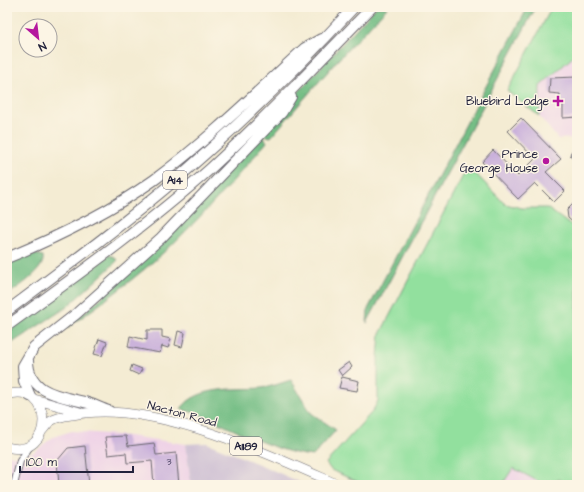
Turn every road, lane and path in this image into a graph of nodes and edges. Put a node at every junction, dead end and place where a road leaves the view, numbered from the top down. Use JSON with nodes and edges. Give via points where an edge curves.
{"nodes":[{"id":1,"x":354,"y":7,"type":"edge"},
{"id":2,"x":372,"y":7,"type":"edge"},
{"id":3,"x":329,"y":34,"type":"junction"},
{"id":4,"x":299,"y":84,"type":"junction"},
{"id":5,"x":7,"y":258,"type":"edge"},
{"id":6,"x":7,"y":311,"type":"edge"},
{"id":7,"x":7,"y":326,"type":"edge"},
{"id":8,"x":28,"y":356,"type":"junction"},
{"id":9,"x":8,"y":392,"type":"edge"},
{"id":10,"x":32,"y":398,"type":"junction"},
{"id":11,"x":109,"y":411,"type":"junction"},
{"id":12,"x":82,"y":413,"type":"junction"},
{"id":13,"x":42,"y":432,"type":"junction"},
{"id":14,"x":30,"y":444,"type":"junction"},
{"id":15,"x":7,"y":446,"type":"edge"},
{"id":16,"x":14,"y":485,"type":"edge"},
{"id":17,"x":339,"y":485,"type":"edge"}],
"edges":[{"from":1,"to":3,"type":"highway","number":"A14"},
{"from":2,"to":4,"type":"highway","number":"A14"},
{"from":3,"to":5,"type":"highway","number":"A14","via":[[305,48],[197,146],[153,180],[99,215],[42,244]]},
{"from":3,"to":6,"type":"highway","number":"A14","via":[[205,154],[106,237]]},
{"from":4,"to":7,"type":"highway","number":"A14","via":[[209,170],[113,249]]},
{"from":4,"to":8,"type":"highway","number":"A14","via":[[282,112],[161,238],[76,314],[34,347]]},
{"from":8,"to":10,"type":"highway","number":"A14","via":[[22,374]]},
{"from":8,"to":11,"type":"highway","via":[[30,374],[41,388],[57,396],[90,403]]},
{"from":9,"to":10,"type":"main road","name":"Nacton Road"},
{"from":10,"to":12,"type":"main road","name":"Nacton Road","number":"A1189"},
{"from":10,"to":13,"type":"main road","via":[[44,415]]},
{"from":11,"to":12,"type":"main road","name":"Nacton Road","number":"A1189"},
{"from":11,"to":17,"type":"main road","name":"Nacton Road","number":"A1189","via":[[180,424],[249,447]]},
{"from":12,"to":13,"type":"main road","name":"Nacton Road","number":"A1189","via":[[56,418]]},
{"from":13,"to":14,"type":"main road","name":"Nacton Road"},
{"from":14,"to":15,"type":"main road","via":[[18,448]]},
{"from":14,"to":16,"type":"street","via":[[20,461]]}]}
